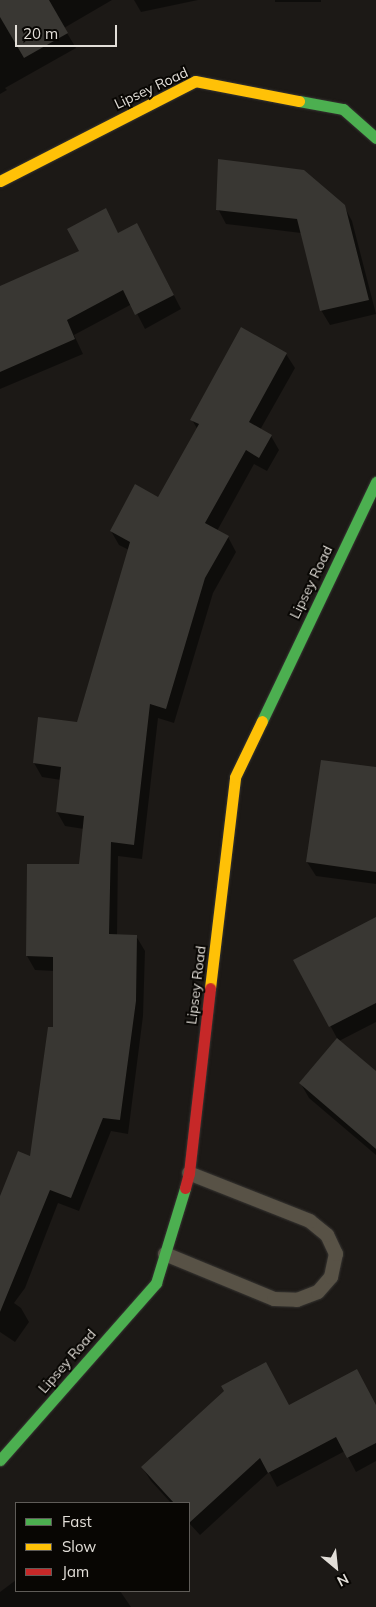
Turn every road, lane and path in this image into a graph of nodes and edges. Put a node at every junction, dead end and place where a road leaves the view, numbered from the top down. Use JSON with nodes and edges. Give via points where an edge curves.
{"nodes":[{"id":1,"x":376,"y":138,"type":"edge"},
{"id":2,"x":0,"y":181,"type":"edge"},
{"id":3,"x":376,"y":482,"type":"edge"},
{"id":4,"x":189,"y":1173,"type":"junction"},
{"id":5,"x":165,"y":1254,"type":"junction"},
{"id":6,"x":0,"y":1460,"type":"edge"}],
"edges":[{"from":1,"to":2,"type":"street","name":"Lipsey Road","via":[[343,109],[195,81]]},
{"from":3,"to":4,"type":"street","name":"Lipsey Road","via":[[235,777]]},
{"from":4,"to":5,"type":"street","name":"Lipsey Road"},
{"from":4,"to":5,"type":"lane","via":[[310,1221],[327,1235],[336,1254],[330,1278],[318,1292],[297,1300],[274,1299]]},
{"from":5,"to":6,"type":"street","name":"Lipsey Road","via":[[156,1283]]}]}
